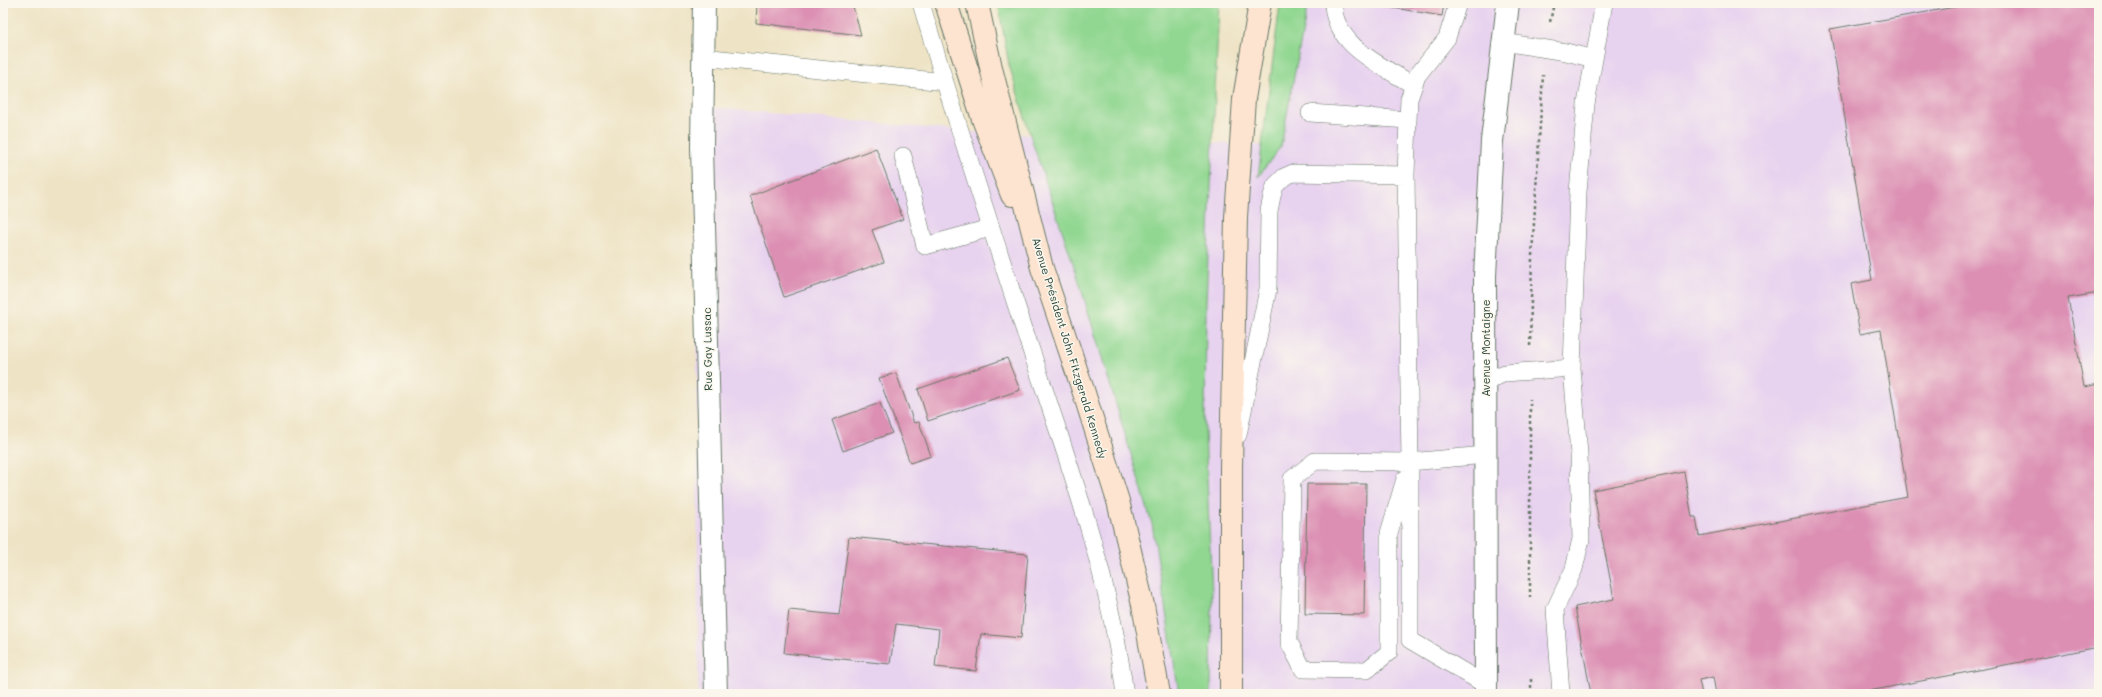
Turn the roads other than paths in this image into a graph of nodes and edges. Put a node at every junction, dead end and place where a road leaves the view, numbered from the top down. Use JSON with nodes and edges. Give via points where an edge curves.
{"nodes":[{"id":1,"x":704,"y":3,"type":"edge"},
{"id":2,"x":921,"y":3,"type":"edge"},
{"id":3,"x":946,"y":3,"type":"edge"},
{"id":4,"x":977,"y":3,"type":"edge"},
{"id":5,"x":1244,"y":3,"type":"edge"},
{"id":6,"x":1260,"y":3,"type":"edge"},
{"id":7,"x":1333,"y":3,"type":"edge"},
{"id":8,"x":1458,"y":3,"type":"edge"},
{"id":9,"x":1508,"y":3,"type":"edge"},
{"id":10,"x":1604,"y":3,"type":"edge"},
{"id":11,"x":1503,"y":42,"type":"junction"},
{"id":12,"x":702,"y":58,"type":"junction"},
{"id":13,"x":1594,"y":60,"type":"junction"},
{"id":14,"x":945,"y":82,"type":"junction"},
{"id":15,"x":1413,"y":85,"type":"junction"},
{"id":16,"x":1310,"y":113,"type":"dead end"},
{"id":17,"x":1408,"y":120,"type":"junction"},
{"id":18,"x":903,"y":156,"type":"dead end"},
{"id":19,"x":1239,"y":162,"type":"junction"},
{"id":20,"x":1406,"y":175,"type":"junction"},
{"id":21,"x":990,"y":228,"type":"junction"},
{"id":22,"x":1042,"y":268,"type":"junction"},
{"id":23,"x":1572,"y":368,"type":"junction"},
{"id":24,"x":1485,"y":382,"type":"junction"},
{"id":25,"x":1486,"y":455,"type":"junction"},
{"id":26,"x":1410,"y":462,"type":"junction"},
{"id":27,"x":1231,"y":468,"type":"junction"},
{"id":28,"x":1486,"y":689,"type":"edge"},
{"id":29,"x":716,"y":694,"type":"edge"},
{"id":30,"x":1125,"y":694,"type":"edge"},
{"id":31,"x":1159,"y":694,"type":"edge"},
{"id":32,"x":1231,"y":694,"type":"edge"},
{"id":33,"x":1561,"y":694,"type":"edge"}],
"edges":[{"from":1,"to":12,"type":"street","name":"Rue Gay Lussac"},
{"from":2,"to":14,"type":"lane"},
{"from":3,"to":22,"type":"main road","via":[[983,119]]},
{"from":4,"to":22,"type":"main road","name":"Avenue Président John Fitzgerald Kennedy"},
{"from":5,"to":19,"type":"main road"},
{"from":6,"to":19,"type":"main road","via":[[1244,99]]},
{"from":7,"to":15,"type":"lane","via":[[1334,16],[1354,47]]},
{"from":8,"to":15,"type":"lane","via":[[1446,38],[1420,70]]},
{"from":9,"to":11,"type":"street","name":"Avenue Montaigne"},
{"from":10,"to":13,"type":"lane"},
{"from":11,"to":13,"type":"lane","via":[[1566,52]]},
{"from":11,"to":24,"type":"street","name":"Avenue Montaigne","via":[[1488,190]]},
{"from":12,"to":14,"type":"lane"},
{"from":12,"to":29,"type":"street","name":"Rue Gay Lussac"},
{"from":13,"to":23,"type":"lane","via":[[1586,104],[1578,192]]},
{"from":14,"to":21,"type":"lane"},
{"from":15,"to":17,"type":"lane"},
{"from":16,"to":17,"type":"lane"},
{"from":17,"to":20,"type":"lane"},
{"from":18,"to":21,"type":"lane","via":[[925,246]]},
{"from":19,"to":27,"type":"main road"},
{"from":20,"to":26,"type":"lane"},
{"from":20,"to":27,"type":"lane","via":[[1293,173],[1284,177],[1275,186],[1269,211],[1268,289]]},
{"from":21,"to":30,"type":"lane","via":[[1089,528],[1106,593]]},
{"from":22,"to":31,"type":"main road","name":"Avenue Président John Fitzgerald Kennedy","via":[[1118,502],[1143,605]]},
{"from":23,"to":24,"type":"lane","via":[[1505,373]]},
{"from":23,"to":33,"type":"lane","via":[[1581,539],[1574,569],[1555,609]]},
{"from":24,"to":25,"type":"street","name":"Avenue Montaigne"},
{"from":25,"to":26,"type":"lane"},
{"from":25,"to":28,"type":"street","name":"Avenue Montaigne"},
{"from":26,"to":26,"type":"lane","via":[[1315,461],[1292,479],[1288,642],[1303,669],[1368,670],[1389,652],[1389,533]]},
{"from":26,"to":28,"type":"lane","via":[[1410,640]]},
{"from":27,"to":32,"type":"main road"}]}
